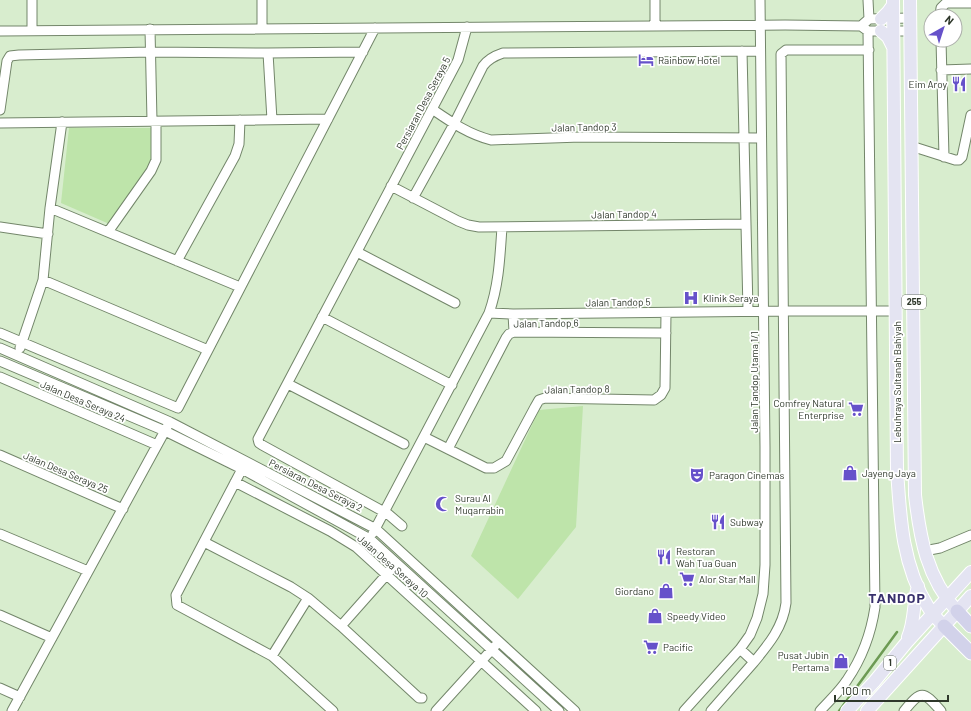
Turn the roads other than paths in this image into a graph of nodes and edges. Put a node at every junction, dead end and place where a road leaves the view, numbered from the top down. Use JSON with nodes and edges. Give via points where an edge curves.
{"nodes":[{"id":1,"x":32,"y":0,"type":"edge"},
{"id":2,"x":262,"y":0,"type":"edge"},
{"id":3,"x":655,"y":0,"type":"edge"},
{"id":4,"x":760,"y":0,"type":"edge"},
{"id":5,"x":868,"y":0,"type":"edge"},
{"id":6,"x":910,"y":0,"type":"edge"},
{"id":7,"x":893,"y":2,"type":"edge"},
{"id":8,"x":971,"y":3,"type":"edge"},
{"id":9,"x":941,"y":8,"type":"edge"},
{"id":10,"x":910,"y":18,"type":"junction"},
{"id":11,"x":881,"y":19,"type":"junction"},
{"id":12,"x":655,"y":25,"type":"junction"},
{"id":13,"x":760,"y":25,"type":"junction"},
{"id":14,"x":467,"y":27,"type":"junction"},
{"id":15,"x":375,"y":28,"type":"junction"},
{"id":16,"x":150,"y":29,"type":"junction"},
{"id":17,"x":262,"y":29,"type":"junction"},
{"id":18,"x":865,"y":29,"type":"junction"},
{"id":19,"x":0,"y":30,"type":"edge"},
{"id":20,"x":32,"y":30,"type":"junction"},
{"id":21,"x":881,"y":31,"type":"junction"},
{"id":22,"x":910,"y":31,"type":"junction"},
{"id":23,"x":894,"y":32,"type":"junction"},
{"id":24,"x":941,"y":48,"type":"edge"},
{"id":25,"x":869,"y":50,"type":"junction"},
{"id":26,"x":894,"y":50,"type":"junction"},
{"id":27,"x":742,"y":51,"type":"junction"},
{"id":28,"x":760,"y":51,"type":"junction"},
{"id":29,"x":150,"y":52,"type":"junction"},
{"id":30,"x":363,"y":52,"type":"junction"},
{"id":31,"x":268,"y":53,"type":"junction"},
{"id":32,"x":971,"y":69,"type":"edge"},
{"id":33,"x":941,"y":70,"type":"junction"},
{"id":34,"x":432,"y":109,"type":"junction"},
{"id":35,"x":0,"y":110,"type":"edge"},
{"id":36,"x":971,"y":115,"type":"edge"},
{"id":37,"x":328,"y":119,"type":"junction"},
{"id":38,"x":240,"y":120,"type":"junction"},
{"id":39,"x":272,"y":120,"type":"junction"},
{"id":40,"x":154,"y":121,"type":"junction"},
{"id":41,"x":62,"y":122,"type":"junction"},
{"id":42,"x":0,"y":123,"type":"edge"},
{"id":43,"x":454,"y":124,"type":"junction"},
{"id":44,"x":744,"y":138,"type":"junction"},
{"id":45,"x":760,"y":138,"type":"junction"},
{"id":46,"x":910,"y":146,"type":"junction"},
{"id":47,"x":944,"y":157,"type":"junction"},
{"id":48,"x":392,"y":186,"type":"junction"},
{"id":49,"x":413,"y":198,"type":"junction"},
{"id":50,"x":50,"y":208,"type":"junction"},
{"id":51,"x":746,"y":224,"type":"junction"},
{"id":52,"x":0,"y":227,"type":"edge"},
{"id":53,"x":502,"y":227,"type":"junction"},
{"id":54,"x":108,"y":232,"type":"junction"},
{"id":55,"x":48,"y":234,"type":"junction"},
{"id":56,"x":357,"y":252,"type":"junction"},
{"id":57,"x":177,"y":261,"type":"junction"},
{"id":58,"x":43,"y":280,"type":"junction"},
{"id":59,"x":240,"y":288,"type":"junction"},
{"id":60,"x":455,"y":303,"type":"dead end"},
{"id":61,"x":872,"y":310,"type":"junction"},
{"id":62,"x":748,"y":311,"type":"junction"},
{"id":63,"x":764,"y":311,"type":"junction"},
{"id":64,"x":783,"y":311,"type":"junction"},
{"id":65,"x":896,"y":311,"type":"junction"},
{"id":66,"x":489,"y":313,"type":"junction"},
{"id":67,"x":666,"y":313,"type":"junction"},
{"id":68,"x":513,"y":314,"type":"junction"},
{"id":69,"x":322,"y":317,"type":"junction"},
{"id":70,"x":0,"y":332,"type":"edge"},
{"id":71,"x":514,"y":332,"type":"junction"},
{"id":72,"x":666,"y":333,"type":"junction"},
{"id":73,"x":22,"y":343,"type":"junction"},
{"id":74,"x":0,"y":348,"type":"edge"},
{"id":75,"x":208,"y":350,"type":"junction"},
{"id":76,"x":18,"y":355,"type":"junction"},
{"id":77,"x":0,"y":361,"type":"edge"},
{"id":78,"x":0,"y":377,"type":"edge"},
{"id":79,"x":288,"y":384,"type":"junction"},
{"id":80,"x":452,"y":385,"type":"junction"},
{"id":81,"x":170,"y":422,"type":"junction"},
{"id":82,"x":165,"y":431,"type":"junction"},
{"id":83,"x":424,"y":437,"type":"junction"},
{"id":84,"x":404,"y":444,"type":"dead end"},
{"id":85,"x":157,"y":445,"type":"junction"},
{"id":86,"x":448,"y":449,"type":"junction"},
{"id":87,"x":0,"y":455,"type":"edge"},
{"id":88,"x":242,"y":469,"type":"junction"},
{"id":89,"x":235,"y":482,"type":"junction"},
{"id":90,"x":123,"y":508,"type":"junction"},
{"id":91,"x":385,"y":512,"type":"junction"},
{"id":92,"x":402,"y":526,"type":"dead end"},
{"id":93,"x":376,"y":529,"type":"junction"},
{"id":94,"x":0,"y":534,"type":"edge"},
{"id":95,"x":971,"y":535,"type":"edge"},
{"id":96,"x":370,"y":539,"type":"junction"},
{"id":97,"x":204,"y":542,"type":"junction"},
{"id":98,"x":924,"y":551,"type":"junction"},
{"id":99,"x":396,"y":564,"type":"junction"},
{"id":100,"x":88,"y":571,"type":"junction"},
{"id":101,"x":931,"y":571,"type":"junction"},
{"id":102,"x":387,"y":574,"type":"junction"},
{"id":103,"x":968,"y":575,"type":"edge"},
{"id":104,"x":918,"y":586,"type":"junction"},
{"id":105,"x":971,"y":596,"type":"edge"},
{"id":106,"x":308,"y":598,"type":"junction"},
{"id":107,"x":946,"y":599,"type":"junction"},
{"id":108,"x":957,"y":612,"type":"junction"},
{"id":109,"x":933,"y":614,"type":"junction"},
{"id":110,"x":0,"y":615,"type":"edge"},
{"id":111,"x":341,"y":626,"type":"junction"},
{"id":112,"x":944,"y":626,"type":"junction"},
{"id":113,"x":971,"y":626,"type":"edge"},
{"id":114,"x":52,"y":638,"type":"junction"},
{"id":115,"x":499,"y":642,"type":"junction"},
{"id":116,"x":907,"y":642,"type":"junction"},
{"id":117,"x":740,"y":649,"type":"junction"},
{"id":118,"x":492,"y":650,"type":"junction"},
{"id":119,"x":971,"y":653,"type":"edge"},
{"id":120,"x":272,"y":656,"type":"junction"},
{"id":121,"x":482,"y":661,"type":"junction"},
{"id":122,"x":754,"y":662,"type":"junction"},
{"id":123,"x":0,"y":688,"type":"edge"},
{"id":124,"x":20,"y":697,"type":"junction"},
{"id":125,"x":422,"y":698,"type":"dead end"},
{"id":126,"x":12,"y":711,"type":"edge"},
{"id":127,"x":333,"y":711,"type":"edge"},
{"id":128,"x":436,"y":711,"type":"edge"},
{"id":129,"x":536,"y":711,"type":"edge"},
{"id":130,"x":559,"y":711,"type":"edge"},
{"id":131,"x":575,"y":711,"type":"edge"},
{"id":132,"x":684,"y":711,"type":"edge"},
{"id":133,"x":711,"y":711,"type":"edge"},
{"id":134,"x":820,"y":711,"type":"edge"},
{"id":135,"x":847,"y":711,"type":"edge"},
{"id":136,"x":867,"y":711,"type":"edge"},
{"id":137,"x":904,"y":711,"type":"edge"},
{"id":138,"x":941,"y":711,"type":"edge"}],
"edges":[{"from":1,"to":20,"type":"street"},
{"from":2,"to":17,"type":"street"},
{"from":3,"to":12,"type":"street"},
{"from":4,"to":13,"type":"street","name":"Jalan Tandop Utama 1/1"},
{"from":5,"to":11,"type":"street"},
{"from":6,"to":10,"type":"main road","name":"Lebuhraya Sultanah Bahiyah","number":"255"},
{"from":7,"to":11,"type":"main road","name":"Lebuhraya Sultanah Bahiyah","number":"255"},
{"from":8,"to":9,"type":"street","via":[[946,3]]},
{"from":10,"to":11,"type":"street"},
{"from":10,"to":22,"type":"main road","name":"Lebuhraya Sultanah Bahiyah","number":"255"},
{"from":11,"to":18,"type":"street"},
{"from":11,"to":23,"type":"main road","name":"Lebuhraya Sultanah Bahiyah","number":"255"},
{"from":12,"to":13,"type":"street"},
{"from":12,"to":14,"type":"street"},
{"from":13,"to":18,"type":"street"},
{"from":13,"to":28,"type":"street","name":"Jalan Tandop Utama 1/1"},
{"from":14,"to":15,"type":"street"},
{"from":14,"to":34,"type":"street","name":"Persiaran Desa Seraya 5","via":[[458,60]]},
{"from":15,"to":17,"type":"street"},
{"from":15,"to":30,"type":"street"},
{"from":16,"to":17,"type":"street"},
{"from":16,"to":20,"type":"street"},
{"from":16,"to":29,"type":"street"},
{"from":18,"to":21,"type":"street"},
{"from":18,"to":25,"type":"street"},
{"from":19,"to":20,"type":"street"},
{"from":21,"to":23,"type":"street"},
{"from":21,"to":26,"type":"main road","via":[[891,41]]},
{"from":22,"to":23,"type":"street"},
{"from":22,"to":46,"type":"main road","name":"Lebuhraya Sultanah Bahiyah","number":"255"},
{"from":23,"to":26,"type":"main road","name":"Lebuhraya Sultanah Bahiyah","number":"255"},
{"from":24,"to":33,"type":"street"},
{"from":25,"to":61,"type":"street"},
{"from":25,"to":64,"type":"street","via":[[786,50],[781,54]]},
{"from":26,"to":65,"type":"main road","name":"Lebuhraya Sultanah Bahiyah","number":"255"},
{"from":27,"to":28,"type":"street"},
{"from":27,"to":43,"type":"street","via":[[503,53],[488,60],[483,66]]},
{"from":27,"to":44,"type":"street"},
{"from":28,"to":45,"type":"street","name":"Jalan Tandop Utama 1/1"},
{"from":29,"to":31,"type":"street"},
{"from":29,"to":35,"type":"street","via":[[10,56],[6,62]]},
{"from":29,"to":40,"type":"street"},
{"from":30,"to":31,"type":"street"},
{"from":30,"to":37,"type":"street"},
{"from":31,"to":39,"type":"street"},
{"from":32,"to":33,"type":"street"},
{"from":33,"to":47,"type":"street"},
{"from":34,"to":43,"type":"street","name":"Jalan Tandop 3"},
{"from":34,"to":48,"type":"street","name":"Persiaran Desa Seraya 5"},
{"from":36,"to":47,"type":"street","via":[[961,159],[957,161]]},
{"from":37,"to":39,"type":"street"},
{"from":37,"to":59,"type":"street"},
{"from":38,"to":39,"type":"street"},
{"from":38,"to":40,"type":"street"},
{"from":38,"to":57,"type":"street","via":[[239,144],[235,156]]},
{"from":40,"to":41,"type":"street"},
{"from":40,"to":54,"type":"street","via":[[156,160]]},
{"from":41,"to":42,"type":"street"},
{"from":41,"to":50,"type":"street"},
{"from":43,"to":44,"type":"street","name":"Jalan Tandop 3","via":[[478,137],[491,140],[581,137]]},
{"from":43,"to":49,"type":"street"},
{"from":44,"to":45,"type":"street","name":"Jalan Tandop 3"},
{"from":44,"to":51,"type":"street"},
{"from":45,"to":63,"type":"street","name":"Jalan Tandop Utama 1/1"},
{"from":46,"to":47,"type":"street"},
{"from":46,"to":98,"type":"main road","name":"Lebuhraya Sultanah Bahiyah","number":"255","via":[[915,495]]},
{"from":48,"to":49,"type":"street","name":"Jalan Tandop 4"},
{"from":48,"to":56,"type":"street","name":"Persiaran Desa Seraya 5"},
{"from":49,"to":53,"type":"street","name":"Jalan Tandop 4","via":[[468,225]]},
{"from":50,"to":54,"type":"street"},
{"from":50,"to":55,"type":"street"},
{"from":51,"to":53,"type":"street","name":"Jalan Tandop 4"},
{"from":51,"to":62,"type":"street"},
{"from":52,"to":55,"type":"street"},
{"from":53,"to":66,"type":"street","via":[[496,289]]},
{"from":54,"to":57,"type":"street"},
{"from":55,"to":58,"type":"street"},
{"from":56,"to":60,"type":"street"},
{"from":56,"to":69,"type":"street","name":"Persiaran Desa Seraya 5"},
{"from":57,"to":59,"type":"street"},
{"from":58,"to":73,"type":"street"},
{"from":58,"to":75,"type":"street"},
{"from":59,"to":75,"type":"street"},
{"from":61,"to":64,"type":"street","name":"Jalan Tandop 5"},
{"from":61,"to":65,"type":"street","name":"Jalan Tandop 5"},
{"from":61,"to":134,"type":"street","via":[[875,607],[872,627],[857,664],[847,681]]},
{"from":62,"to":63,"type":"street","name":"Jalan Tandop 5"},
{"from":62,"to":67,"type":"street","name":"Jalan Tandop 5"},
{"from":63,"to":64,"type":"street","name":"Jalan Tandop 5"},
{"from":63,"to":117,"type":"street","name":"Jalan Tandop Utama 1/1","via":[[764,582],[757,618],[750,635]]},
{"from":64,"to":122,"type":"street","via":[[786,603],[774,638]]},
{"from":65,"to":104,"type":"main road","name":"Lebuhraya Sultanah Bahiyah","number":"255","via":[[897,469],[900,520],[907,556]]},
{"from":66,"to":68,"type":"street","name":"Jalan Tandop 5"},
{"from":66,"to":80,"type":"street"},
{"from":67,"to":68,"type":"street","name":"Jalan Tandop 5"},
{"from":67,"to":72,"type":"street"},
{"from":68,"to":71,"type":"street"},
{"from":69,"to":79,"type":"street","name":"Persiaran Desa Seraya 5"},
{"from":69,"to":80,"type":"street"},
{"from":70,"to":73,"type":"street"},
{"from":71,"to":72,"type":"street","name":"Jalan Tandop 6"},
{"from":71,"to":86,"type":"street","name":"Jalan Tandop 6","via":[[506,338]]},
{"from":72,"to":86,"type":"street","name":"Jalan Tandop 8","via":[[665,388],[654,400],[539,400],[506,461],[494,468],[486,468]]},
{"from":73,"to":75,"type":"street","via":[[178,408]]},
{"from":73,"to":76,"type":"street"},
{"from":74,"to":76,"type":"street","name":"Persiaran Desa Seraya 2"},
{"from":76,"to":81,"type":"street","name":"Persiaran Desa Seraya 2"},
{"from":77,"to":82,"type":"street","name":"Persiaran Desa Seraya 2"},
{"from":78,"to":85,"type":"street","name":"Jalan Desa Seraya 24"},
{"from":79,"to":84,"type":"street"},
{"from":79,"to":91,"type":"street","name":"Persiaran Desa Seraya 5","via":[[258,439],[259,443]]},
{"from":80,"to":83,"type":"street"},
{"from":81,"to":82,"type":"street"},
{"from":81,"to":93,"type":"street","name":"Persiaran Desa Seraya 2"},
{"from":82,"to":85,"type":"street"},
{"from":82,"to":88,"type":"street","name":"Persiaran Desa Seraya 2"},
{"from":83,"to":86,"type":"street"},
{"from":83,"to":91,"type":"street"},
{"from":85,"to":90,"type":"street"},
{"from":87,"to":90,"type":"street","name":"Jalan Desa Seraya 25"},
{"from":88,"to":89,"type":"street"},
{"from":88,"to":96,"type":"street","name":"Persiaran Desa Seraya 2"},
{"from":89,"to":97,"type":"street"},
{"from":89,"to":102,"type":"street","name":"Jalan Desa Seraya 10","via":[[343,538]]},
{"from":90,"to":100,"type":"street"},
{"from":91,"to":92,"type":"street"},
{"from":91,"to":93,"type":"street"},
{"from":93,"to":96,"type":"street"},
{"from":93,"to":115,"type":"street","name":"Persiaran Desa Seraya 2"},
{"from":94,"to":100,"type":"street"},
{"from":95,"to":98,"type":"street","via":[[940,548]]},
{"from":96,"to":99,"type":"street","name":"Persiaran Desa Seraya 2"},
{"from":97,"to":106,"type":"street"},
{"from":97,"to":120,"type":"street","via":[[176,595],[177,604]]},
{"from":98,"to":101,"type":"main road","name":"Lebuhraya Sultanah Bahiyah","number":"255"},
{"from":99,"to":102,"type":"street"},
{"from":99,"to":118,"type":"street","name":"Persiaran Desa Seraya 2"},
{"from":100,"to":114,"type":"street"},
{"from":101,"to":103,"type":"main road","via":[[941,580],[948,582]]},
{"from":101,"to":107,"type":"main road","name":"Lebuhraya Sultanah Bahiyah","number":"255"},
{"from":102,"to":111,"type":"street"},
{"from":102,"to":121,"type":"street","name":"Jalan Desa Seraya 10"},
{"from":103,"to":107,"type":"main road","number":"1"},
{"from":104,"to":109,"type":"main road","name":"Lebuhraya Sultanah Bahiyah","number":"255"},
{"from":104,"to":116,"type":"main road"},
{"from":105,"to":108,"type":"main road","number":"1"},
{"from":106,"to":111,"type":"street"},
{"from":106,"to":120,"type":"street"},
{"from":107,"to":108,"type":"main road","name":"Lebuhraya Sultanah Bahiyah"},
{"from":107,"to":109,"type":"main road","number":"1"},
{"from":108,"to":112,"type":"main road","number":"1"},
{"from":108,"to":113,"type":"highway"},
{"from":109,"to":112,"type":"main road","name":"Lebuhraya Sultanah Bahiyah"},
{"from":109,"to":116,"type":"main road","number":"1"},
{"from":110,"to":114,"type":"street"},
{"from":111,"to":125,"type":"street"},
{"from":112,"to":119,"type":"highway"},
{"from":112,"to":136,"type":"main road","number":"1"},
{"from":114,"to":124,"type":"street"},
{"from":115,"to":118,"type":"street"},
{"from":115,"to":131,"type":"street","name":"Persiaran Desa Seraya 2"},
{"from":116,"to":135,"type":"main road","number":"1"},
{"from":117,"to":122,"type":"street"},
{"from":117,"to":132,"type":"street","name":"Jalan Tandop Utama 1/1"},
{"from":118,"to":121,"type":"street"},
{"from":118,"to":130,"type":"street","name":"Persiaran Desa Seraya 2"},
{"from":120,"to":127,"type":"street"},
{"from":121,"to":128,"type":"street"},
{"from":121,"to":129,"type":"street","name":"Jalan Desa Seraya 10"},
{"from":122,"to":133,"type":"street"},
{"from":123,"to":124,"type":"street"},
{"from":124,"to":126,"type":"street"},
{"from":137,"to":138,"type":"street","via":[[915,698],[922,695],[927,696]]}]}
